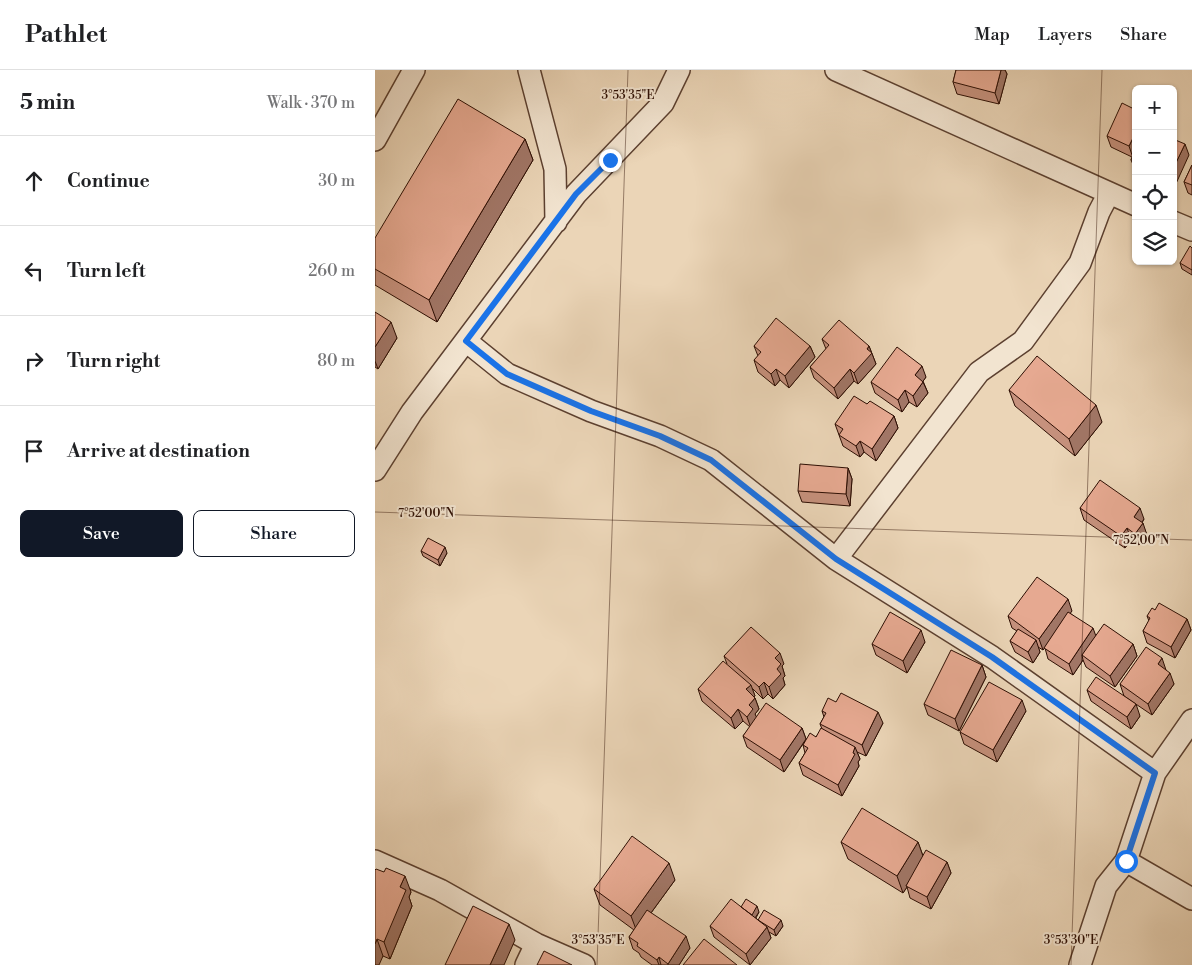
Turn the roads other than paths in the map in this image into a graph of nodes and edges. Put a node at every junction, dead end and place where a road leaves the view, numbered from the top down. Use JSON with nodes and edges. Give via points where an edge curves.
{"nodes":[{"id":1,"x":414,"y":70,"type":"edge"},
{"id":2,"x":529,"y":70,"type":"edge"},
{"id":3,"x":679,"y":70,"type":"edge"},
{"id":4,"x":835,"y":70,"type":"edge"},
{"id":5,"x":375,"y":140,"type":"edge"},
{"id":6,"x":1109,"y":193,"type":"junction"},
{"id":7,"x":1132,"y":203,"type":"edge"},
{"id":8,"x":556,"y":222,"type":"junction"},
{"id":9,"x":1177,"y":224,"type":"edge"},
{"id":10,"x":1192,"y":230,"type":"edge"},
{"id":11,"x":466,"y":341,"type":"junction"},
{"id":12,"x":375,"y":470,"type":"edge"},
{"id":13,"x":836,"y":559,"type":"junction"},
{"id":14,"x":1192,"y":720,"type":"edge"},
{"id":15,"x":1155,"y":773,"type":"junction"},
{"id":16,"x":375,"y":861,"type":"edge"},
{"id":17,"x":1126,"y":861,"type":"junction"},
{"id":18,"x":1192,"y":899,"type":"edge"},
{"id":19,"x":536,"y":944,"type":"junction"},
{"id":20,"x":1083,"y":964,"type":"edge"},
{"id":21,"x":527,"y":965,"type":"edge"},
{"id":22,"x":584,"y":965,"type":"edge"}],
"edges":[{"from":1,"to":5,"type":"street"},
{"from":2,"to":8,"type":"street","via":[[555,169]]},
{"from":3,"to":8,"type":"street","via":[[663,103],[576,194]]},
{"from":4,"to":6,"type":"street"},
{"from":6,"to":7,"type":"street"},
{"from":6,"to":13,"type":"street","via":[[1080,263],[1023,341],[979,372]]},
{"from":8,"to":11,"type":"street"},
{"from":9,"to":10,"type":"street"},
{"from":11,"to":12,"type":"street","via":[[412,412]]},
{"from":11,"to":13,"type":"street","via":[[507,374],[711,460]]},
{"from":13,"to":15,"type":"street","via":[[992,657]]},
{"from":14,"to":15,"type":"street"},
{"from":15,"to":17,"type":"street"},
{"from":16,"to":19,"type":"street","via":[[440,890]]},
{"from":17,"to":18,"type":"street"},
{"from":17,"to":20,"type":"street","via":[[1106,886]]},
{"from":19,"to":21,"type":"street"},
{"from":19,"to":22,"type":"street"}]}
